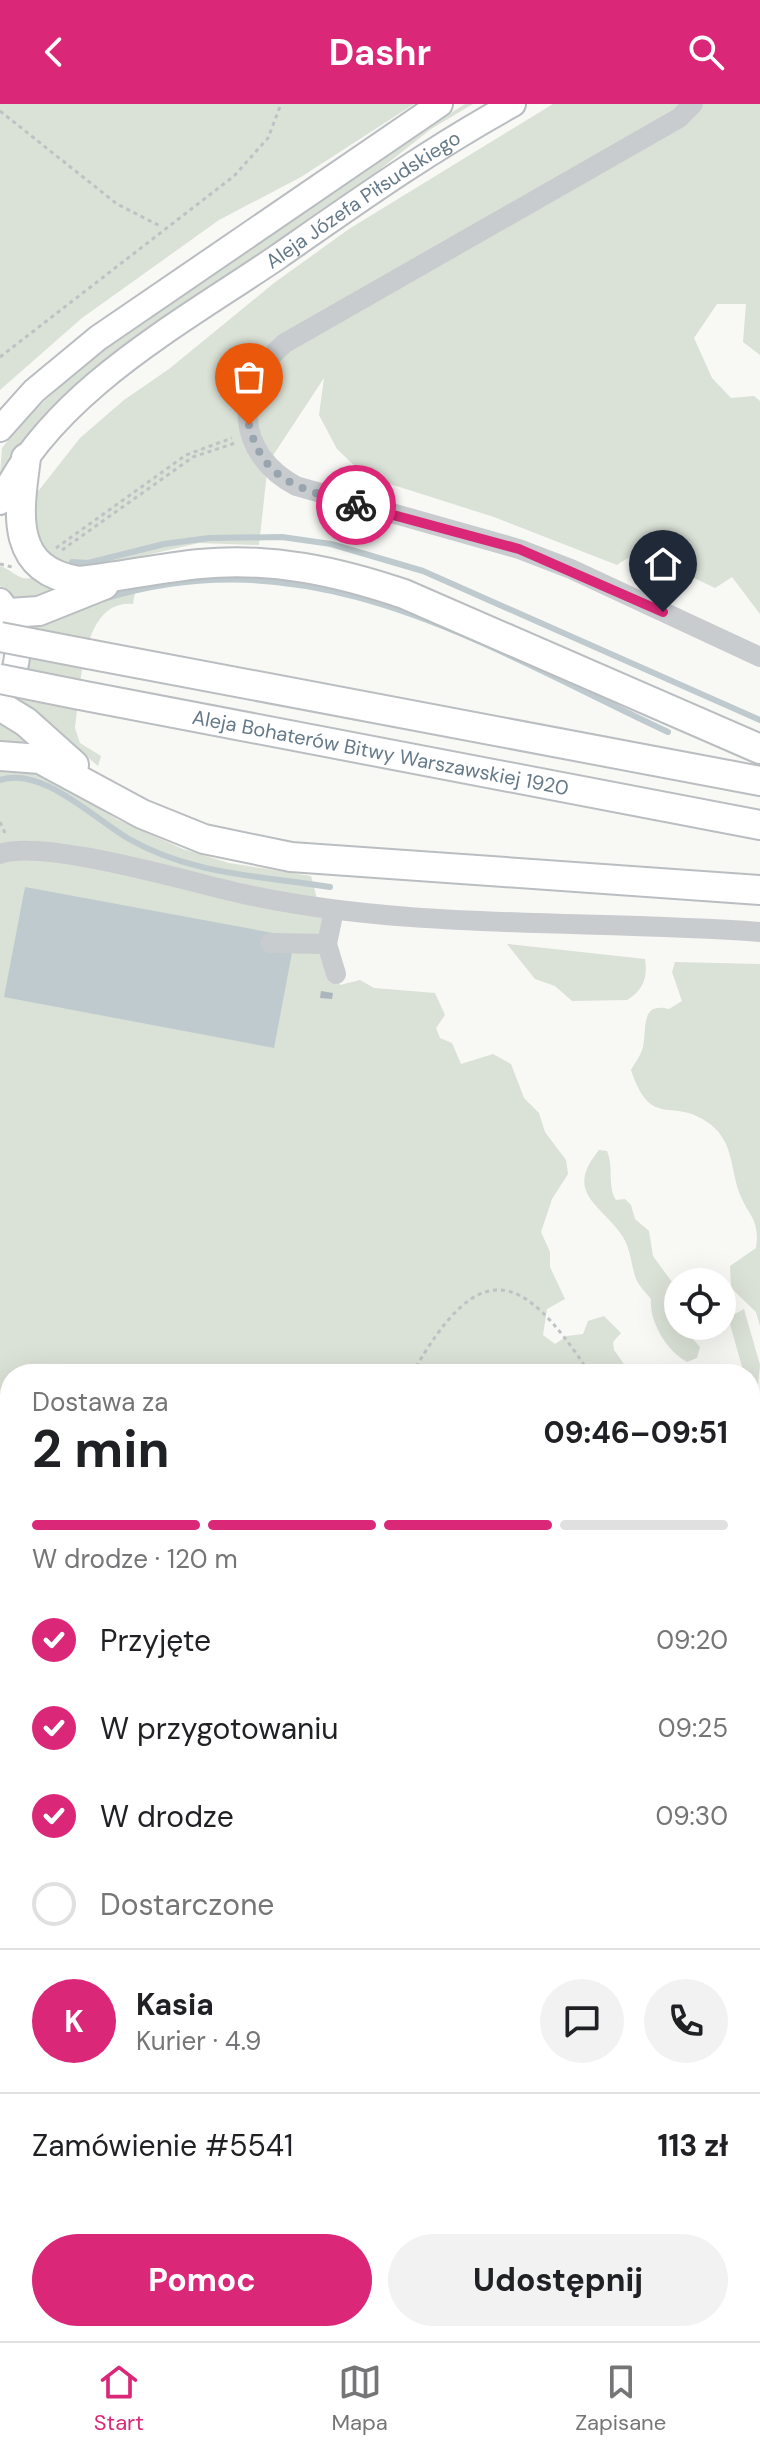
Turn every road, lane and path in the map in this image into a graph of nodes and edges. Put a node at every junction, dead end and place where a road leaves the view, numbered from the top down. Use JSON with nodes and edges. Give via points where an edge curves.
{"nodes":[{"id":1,"x":281,"y":104,"type":"edge"},
{"id":2,"x":440,"y":104,"type":"edge"},
{"id":3,"x":513,"y":104,"type":"edge"},
{"id":4,"x":693,"y":104,"type":"edge"},
{"id":5,"x":0,"y":111,"type":"edge"},
{"id":6,"x":163,"y":228,"type":"junction"},
{"id":7,"x":0,"y":357,"type":"edge"},
{"id":8,"x":0,"y":429,"type":"edge"},
{"id":9,"x":251,"y":435,"type":"junction"},
{"id":10,"x":26,"y":458,"type":"junction"},
{"id":11,"x":0,"y":502,"type":"edge"},
{"id":12,"x":0,"y":564,"type":"edge"},
{"id":13,"x":40,"y":565,"type":"junction"},
{"id":14,"x":142,"y":570,"type":"junction"},
{"id":15,"x":3,"y":617,"type":"edge"},
{"id":16,"x":760,"y":657,"type":"edge"},
{"id":17,"x":0,"y":679,"type":"edge"},
{"id":18,"x":0,"y":694,"type":"edge"},
{"id":19,"x":0,"y":706,"type":"edge"},
{"id":20,"x":760,"y":749,"type":"edge"},
{"id":21,"x":0,"y":756,"type":"edge"},
{"id":22,"x":760,"y":781,"type":"edge"},
{"id":23,"x":101,"y":791,"type":"junction"},
{"id":24,"x":760,"y":825,"type":"edge"},
{"id":25,"x":0,"y":854,"type":"edge"},
{"id":26,"x":760,"y":890,"type":"edge"},
{"id":27,"x":334,"y":910,"type":"junction"},
{"id":28,"x":760,"y":932,"type":"edge"},
{"id":29,"x":270,"y":943,"type":"dead end"},
{"id":30,"x":327,"y":944,"type":"junction"},
{"id":31,"x":336,"y":974,"type":"dead end"},
{"id":32,"x":418,"y":1364,"type":"edge"},
{"id":33,"x":582,"y":1364,"type":"edge"}],
"edges":[{"from":1,"to":6,"type":"path","via":[[258,153]]},
{"from":2,"to":8,"type":"main road","name":"Aleja Józefa Piłsudskiego","via":[[70,360]]},
{"from":3,"to":10,"type":"main road","name":"Aleja Józefa Piłsudskiego","via":[[405,170],[92,387]]},
{"from":4,"to":9,"type":"lane","via":[[679,118],[285,343],[253,380],[247,413]]},
{"from":5,"to":6,"type":"path","via":[[117,204]]},
{"from":6,"to":7,"type":"path"},
{"from":9,"to":13,"type":"path","via":[[193,457]]},
{"from":9,"to":13,"type":"path","via":[[186,455]]},
{"from":9,"to":16,"type":"lane","via":[[257,453],[276,475],[296,486],[519,549]]},
{"from":10,"to":11,"type":"main road","name":"Aleja Józefa Piłsudskiego"},
{"from":10,"to":13,"type":"highway","via":[[21,533]]},
{"from":12,"to":13,"type":"path","via":[[29,577]]},
{"from":13,"to":14,"type":"highway","via":[[79,581]]},
{"from":14,"to":15,"type":"highway","via":[[39,611]]},
{"from":14,"to":20,"type":"highway","via":[[261,562],[346,575],[404,594]]},
{"from":15,"to":18,"type":"main road","via":[[18,650],[15,670]]},
{"from":15,"to":22,"type":"highway","name":"Aleja Bohaterów Bitwy Warszawskiej 1920","bridge":true,"via":[[88,654]]},
{"from":17,"to":24,"type":"highway","name":"Aleja Bohaterów Bitwy Warszawskiej 1920","bridge":true},
{"from":19,"to":23,"type":"highway"},
{"from":21,"to":23,"type":"highway","via":[[40,759]]},
{"from":23,"to":26,"type":"highway","via":[[204,839],[291,857]]},
{"from":25,"to":27,"type":"lane","via":[[24,850],[66,855]]},
{"from":27,"to":28,"type":"lane","via":[[465,922]]},
{"from":27,"to":30,"type":"lane"},
{"from":29,"to":30,"type":"lane"},
{"from":30,"to":31,"type":"lane"},
{"from":32,"to":33,"type":"path","via":[[459,1308],[499,1288],[532,1301]]}]}
